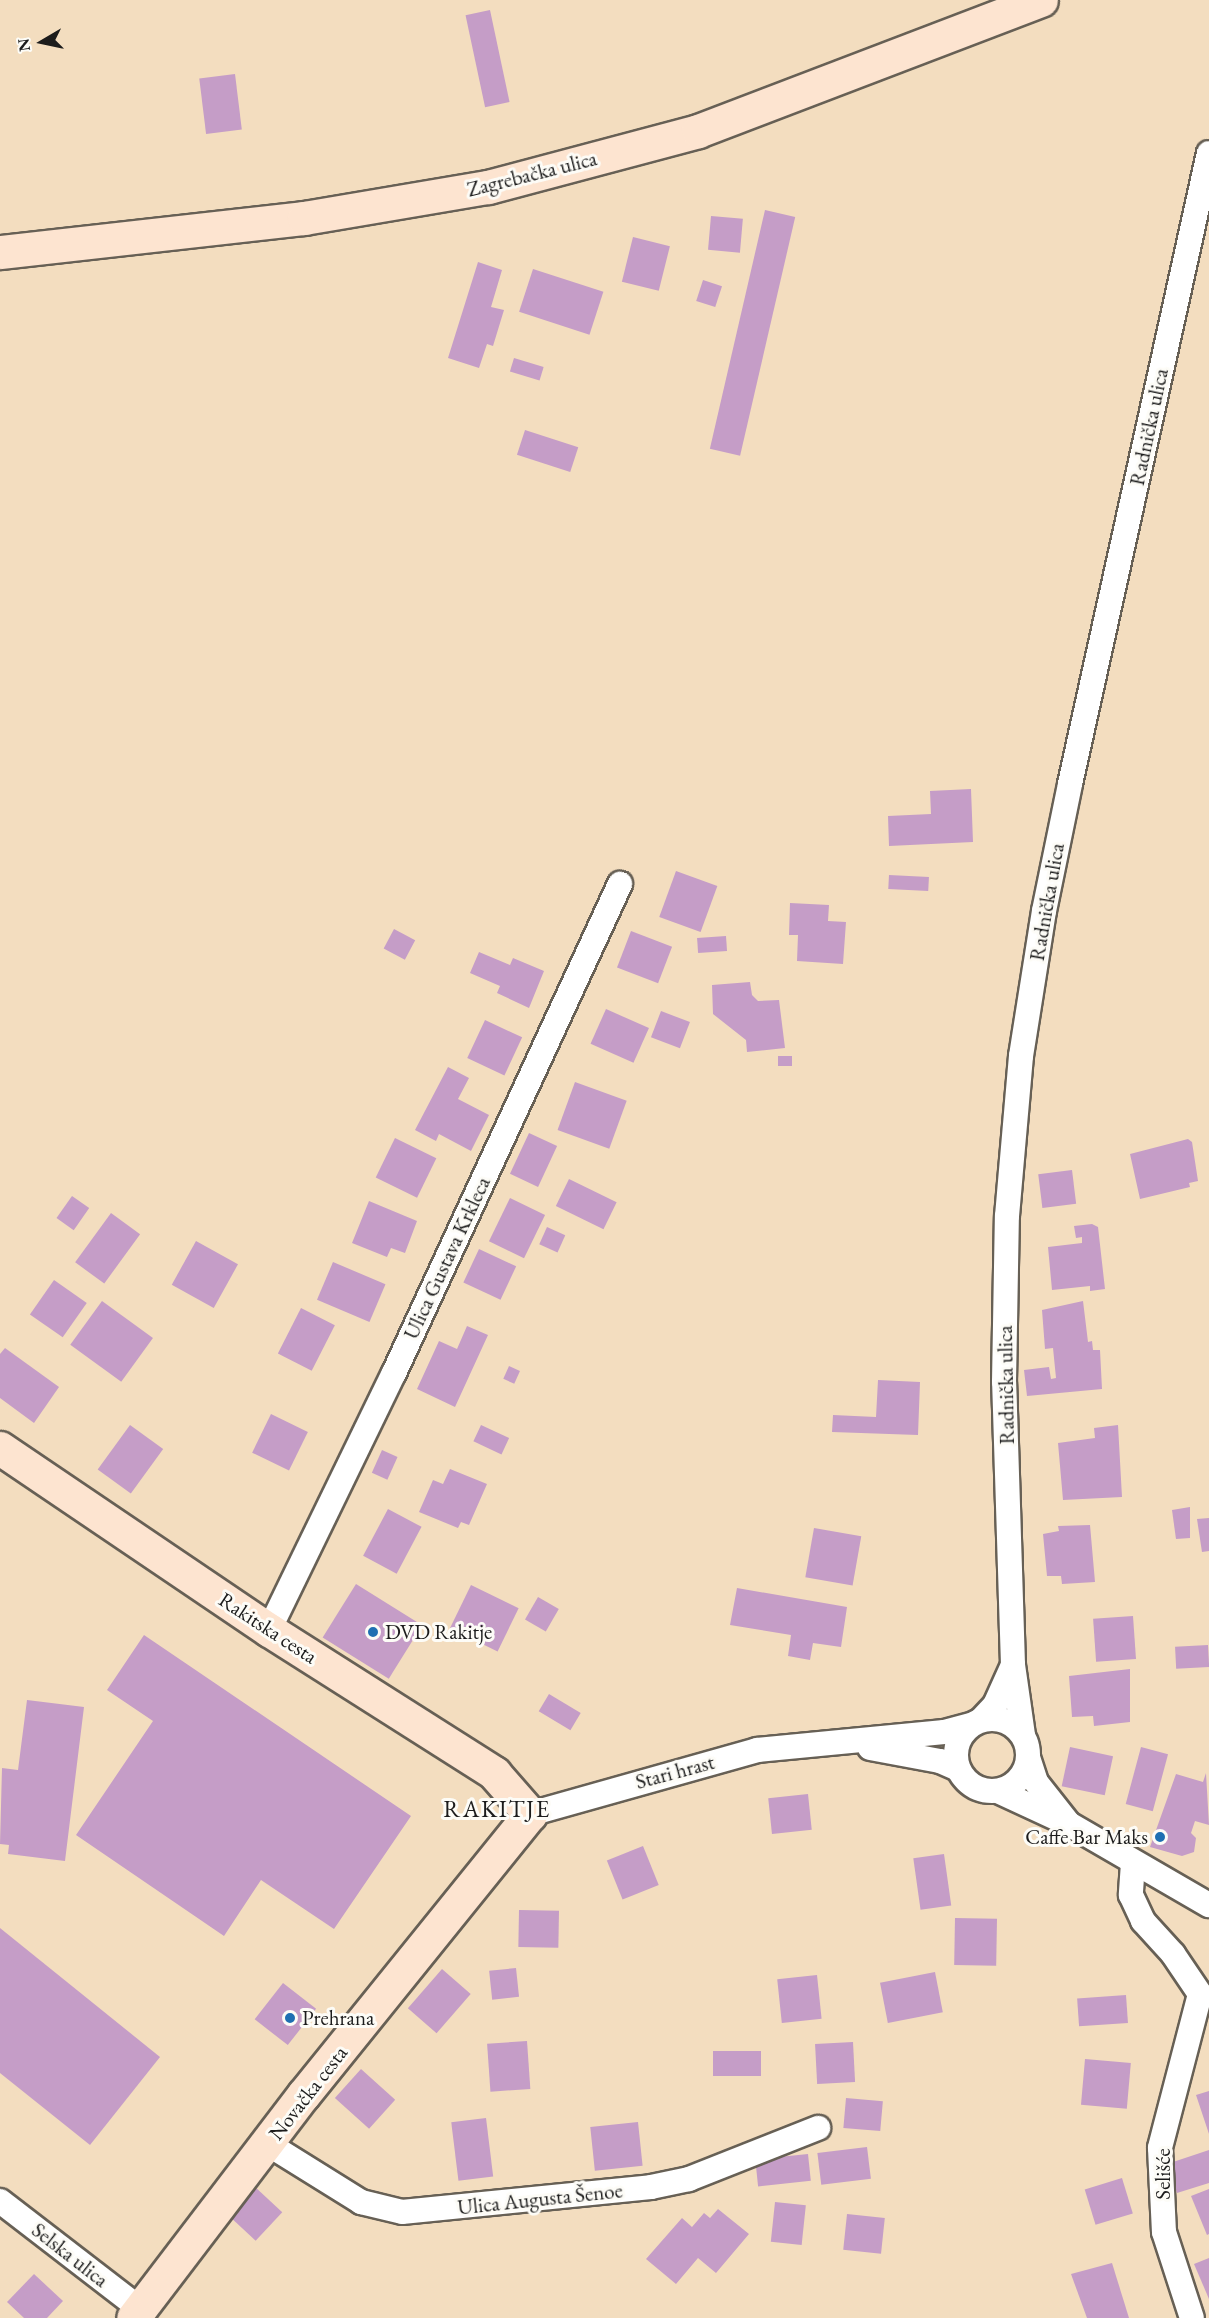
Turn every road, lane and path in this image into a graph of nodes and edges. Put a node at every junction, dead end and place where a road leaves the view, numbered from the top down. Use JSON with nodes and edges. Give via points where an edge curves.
{"nodes":[{"id":1,"x":1041,"y":0,"type":"edge"},
{"id":2,"x":991,"y":9,"type":"edge"},
{"id":3,"x":1209,"y":153,"type":"edge"},
{"id":4,"x":0,"y":252,"type":"edge"},
{"id":5,"x":620,"y":884,"type":"dead end"},
{"id":6,"x":0,"y":1448,"type":"edge"},
{"id":7,"x":269,"y":1630,"type":"junction"},
{"id":8,"x":1013,"y":1665,"type":"junction"},
{"id":9,"x":976,"y":1723,"type":"junction"},
{"id":10,"x":823,"y":1744,"type":"junction"},
{"id":11,"x":1026,"y":1746,"type":"junction"},
{"id":12,"x":958,"y":1769,"type":"junction"},
{"id":13,"x":998,"y":1791,"type":"junction"},
{"id":14,"x":530,"y":1814,"type":"junction"},
{"id":15,"x":1069,"y":1824,"type":"junction"},
{"id":16,"x":1132,"y":1863,"type":"junction"},
{"id":17,"x":1209,"y":1905,"type":"edge"},
{"id":18,"x":1204,"y":1995,"type":"edge"},
{"id":19,"x":818,"y":2128,"type":"dead end"},
{"id":20,"x":268,"y":2144,"type":"junction"},
{"id":21,"x":0,"y":2201,"type":"edge"},
{"id":22,"x":137,"y":2313,"type":"edge"},
{"id":23,"x":1192,"y":2318,"type":"edge"}],
"edges":[{"from":1,"to":2,"type":"street","name":"Zagrebačka ulica"},
{"from":2,"to":4,"type":"street","name":"Zagrebačka ulica","via":[[698,131],[489,187],[304,218]]},
{"from":3,"to":8,"type":"street","name":"Radnička ulica","via":[[1070,784],[1044,910],[1021,1056],[1007,1216],[1004,1359]]},
{"from":5,"to":7,"type":"street","name":"Ulica Gustava Krkleca","via":[[394,1373]]},
{"from":6,"to":7,"type":"street","name":"Rakitska cesta"},
{"from":7,"to":14,"type":"street","name":"Rakitska cesta","via":[[494,1773]]},
{"from":8,"to":9,"type":"street","name":"Radnička ulica","via":[[995,1705]]},
{"from":8,"to":11,"type":"street","name":"Radnička ulica"},
{"from":9,"to":10,"type":"street","name":"Stari hrast","via":[[944,1732]]},
{"from":9,"to":11,"type":"street","via":[[1004,1720]]},
{"from":9,"to":12,"type":"street","via":[[957,1745]]},
{"from":10,"to":12,"type":"street","name":"Stari hrast","via":[[886,1749]]},
{"from":10,"to":14,"type":"street","name":"Stari hrast","via":[[757,1750]]},
{"from":11,"to":13,"type":"street","via":[[1019,1779]]},
{"from":11,"to":15,"type":"street","via":[[1036,1782]]},
{"from":12,"to":13,"type":"street","via":[[975,1787]]},
{"from":13,"to":15,"type":"street"},
{"from":14,"to":20,"type":"street","name":"Novačka cesta","via":[[303,2095]]},
{"from":15,"to":16,"type":"street"},
{"from":16,"to":17,"type":"street"},
{"from":16,"to":18,"type":"street","name":"Selišće","via":[[1131,1895],[1143,1921]]},
{"from":18,"to":23,"type":"street","name":"Selišće","via":[[1160,2148],[1164,2232]]},
{"from":19,"to":20,"type":"street","name":"Ulica Augusta Šenoe","via":[[689,2179],[651,2187],[402,2212],[361,2202]]},
{"from":20,"to":22,"type":"street","name":"Novačka cesta"},
{"from":21,"to":22,"type":"street","name":"Selska ulica"}]}
